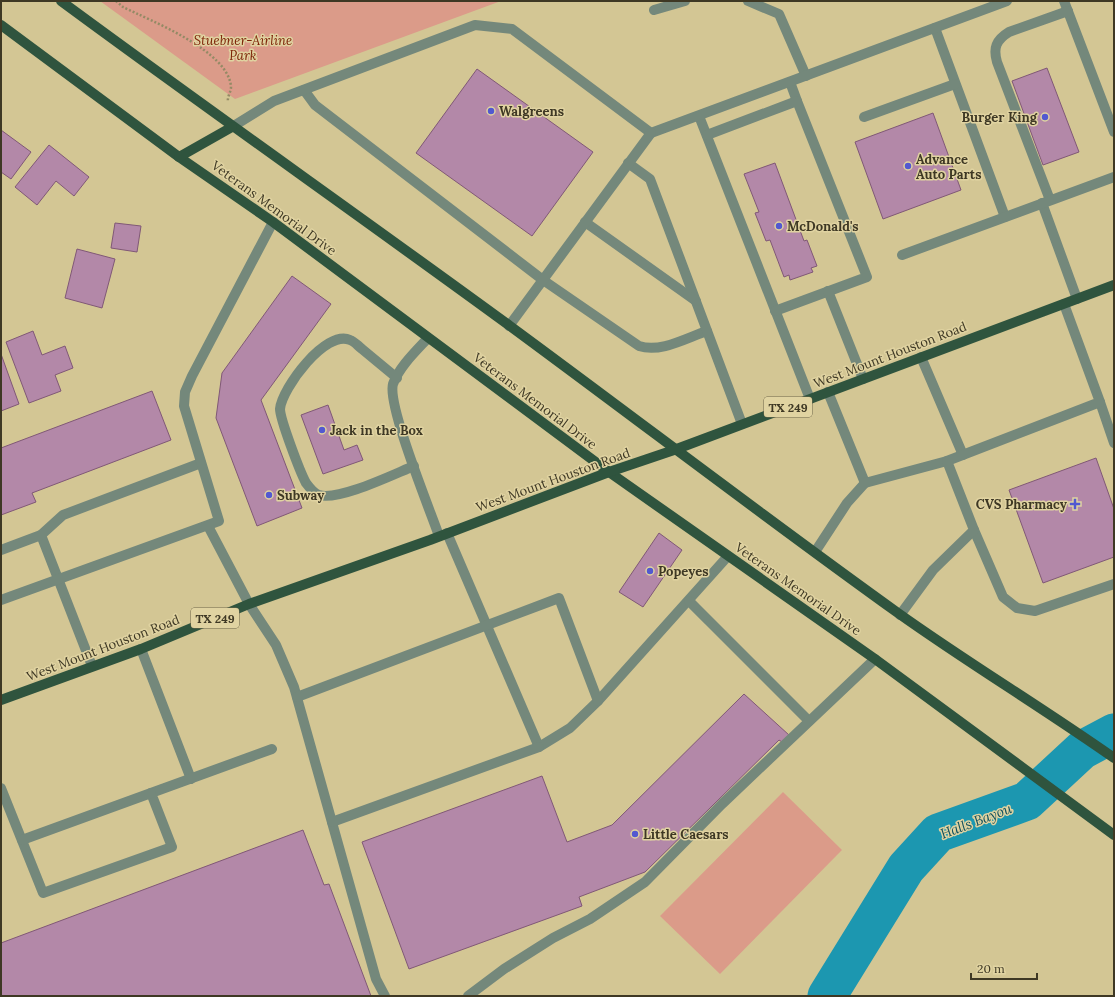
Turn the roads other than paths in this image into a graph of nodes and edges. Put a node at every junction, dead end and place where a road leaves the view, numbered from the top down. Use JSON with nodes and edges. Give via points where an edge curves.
{"nodes":[{"id":1,"x":61,"y":1,"type":"edge"},
{"id":2,"x":685,"y":1,"type":"edge"},
{"id":3,"x":748,"y":1,"type":"edge"},
{"id":4,"x":1007,"y":1,"type":"edge"},
{"id":5,"x":1064,"y":1,"type":"edge"},
{"id":6,"x":654,"y":10,"type":"dead end"},
{"id":7,"x":1068,"y":11,"type":"junction"},
{"id":8,"x":1,"y":25,"type":"edge"},
{"id":9,"x":935,"y":28,"type":"junction"},
{"id":10,"x":806,"y":76,"type":"junction"},
{"id":11,"x":790,"y":82,"type":"junction"},
{"id":12,"x":955,"y":84,"type":"junction"},
{"id":13,"x":304,"y":90,"type":"junction"},
{"id":14,"x":797,"y":101,"type":"junction"},
{"id":15,"x":699,"y":116,"type":"junction"},
{"id":16,"x":864,"y":116,"type":"dead end"},
{"id":17,"x":232,"y":127,"type":"junction"},
{"id":18,"x":1114,"y":132,"type":"edge"},
{"id":19,"x":651,"y":133,"type":"junction"},
{"id":20,"x":707,"y":135,"type":"junction"},
{"id":21,"x":179,"y":157,"type":"junction"},
{"id":22,"x":628,"y":163,"type":"junction"},
{"id":23,"x":1114,"y":177,"type":"edge"},
{"id":24,"x":1046,"y":202,"type":"junction"},
{"id":25,"x":1005,"y":217,"type":"junction"},
{"id":26,"x":272,"y":222,"type":"junction"},
{"id":27,"x":585,"y":222,"type":"junction"},
{"id":28,"x":902,"y":255,"type":"dead end"},
{"id":29,"x":543,"y":280,"type":"junction"},
{"id":30,"x":1114,"y":285,"type":"edge"},
{"id":31,"x":828,"y":291,"type":"junction"},
{"id":32,"x":1077,"y":299,"type":"junction"},
{"id":33,"x":696,"y":301,"type":"junction"},
{"id":34,"x":1064,"y":304,"type":"junction"},
{"id":35,"x":775,"y":311,"type":"junction"},
{"id":36,"x":509,"y":326,"type":"junction"},
{"id":37,"x":707,"y":331,"type":"junction"},
{"id":38,"x":428,"y":338,"type":"junction"},
{"id":39,"x":921,"y":357,"type":"junction"},
{"id":40,"x":397,"y":378,"type":"junction"},
{"id":41,"x":863,"y":379,"type":"junction"},
{"id":42,"x":828,"y":392,"type":"junction"},
{"id":43,"x":810,"y":399,"type":"junction"},
{"id":44,"x":1100,"y":402,"type":"junction"},
{"id":45,"x":742,"y":424,"type":"junction"},
{"id":46,"x":1114,"y":443,"type":"edge"},
{"id":47,"x":674,"y":450,"type":"junction"},
{"id":48,"x":963,"y":455,"type":"junction"},
{"id":49,"x":947,"y":461,"type":"junction"},
{"id":50,"x":201,"y":463,"type":"junction"},
{"id":51,"x":414,"y":466,"type":"junction"},
{"id":52,"x":609,"y":472,"type":"junction"},
{"id":53,"x":865,"y":482,"type":"junction"},
{"id":54,"x":208,"y":526,"type":"junction"},
{"id":55,"x":974,"y":530,"type":"junction"},
{"id":56,"x":41,"y":535,"type":"junction"},
{"id":57,"x":443,"y":535,"type":"junction"},
{"id":58,"x":1,"y":550,"type":"edge"},
{"id":59,"x":815,"y":552,"type":"junction"},
{"id":60,"x":728,"y":556,"type":"junction"},
{"id":61,"x":58,"y":580,"type":"junction"},
{"id":62,"x":1114,"y":584,"type":"edge"},
{"id":63,"x":1,"y":600,"type":"edge"},
{"id":64,"x":689,"y":601,"type":"junction"},
{"id":65,"x":249,"y":604,"type":"junction"},
{"id":66,"x":900,"y":615,"type":"junction"},
{"id":67,"x":486,"y":625,"type":"junction"},
{"id":68,"x":141,"y":649,"type":"junction"},
{"id":69,"x":875,"y":659,"type":"junction"},
{"id":70,"x":92,"y":666,"type":"junction"},
{"id":71,"x":297,"y":696,"type":"junction"},
{"id":72,"x":1,"y":700,"type":"edge"},
{"id":73,"x":598,"y":700,"type":"junction"},
{"id":74,"x":809,"y":722,"type":"junction"},
{"id":75,"x":539,"y":747,"type":"junction"},
{"id":76,"x":272,"y":749,"type":"dead end"},
{"id":77,"x":1114,"y":758,"type":"edge"},
{"id":78,"x":191,"y":779,"type":"junction"},
{"id":79,"x":1,"y":788,"type":"edge"},
{"id":80,"x":150,"y":793,"type":"junction"},
{"id":81,"x":332,"y":822,"type":"junction"},
{"id":82,"x":1114,"y":835,"type":"edge"},
{"id":83,"x":22,"y":840,"type":"junction"},
{"id":84,"x":385,"y":996,"type":"edge"},
{"id":85,"x":468,"y":996,"type":"edge"}],
"edges":[{"from":1,"to":17,"type":"main road"},
{"from":2,"to":6,"type":"lane"},
{"from":3,"to":10,"type":"lane","via":[[779,14]]},
{"from":4,"to":9,"type":"lane"},
{"from":5,"to":7,"type":"lane"},
{"from":7,"to":18,"type":"lane"},
{"from":7,"to":24,"type":"lane","via":[[1009,32],[1000,38],[995,46],[997,62]]},
{"from":8,"to":21,"type":"main road","name":"Veterans Memorial Drive"},
{"from":9,"to":10,"type":"lane"},
{"from":9,"to":12,"type":"lane"},
{"from":10,"to":11,"type":"lane"},
{"from":11,"to":14,"type":"lane"},
{"from":11,"to":15,"type":"lane"},
{"from":12,"to":16,"type":"lane"},
{"from":12,"to":25,"type":"lane"},
{"from":13,"to":17,"type":"lane","via":[[274,102]]},
{"from":13,"to":19,"type":"lane","via":[[475,25],[512,30]]},
{"from":13,"to":29,"type":"lane","via":[[315,105]]},
{"from":14,"to":20,"type":"lane"},
{"from":14,"to":31,"type":"lane","via":[[867,277]]},
{"from":15,"to":19,"type":"lane"},
{"from":15,"to":20,"type":"lane"},
{"from":17,"to":21,"type":"main road"},
{"from":17,"to":36,"type":"main road"},
{"from":19,"to":22,"type":"lane"},
{"from":20,"to":35,"type":"lane"},
{"from":21,"to":26,"type":"main road","name":"Veterans Memorial Drive"},
{"from":22,"to":27,"type":"lane"},
{"from":22,"to":33,"type":"lane","via":[[650,179]]},
{"from":23,"to":24,"type":"lane"},
{"from":24,"to":25,"type":"lane"},
{"from":24,"to":32,"type":"lane"},
{"from":25,"to":28,"type":"lane"},
{"from":26,"to":38,"type":"main road","name":"Veterans Memorial Drive"},
{"from":26,"to":50,"type":"lane","via":[[185,392],[184,406]]},
{"from":27,"to":29,"type":"lane"},
{"from":27,"to":33,"type":"lane"},
{"from":29,"to":36,"type":"lane"},
{"from":29,"to":37,"type":"lane","via":[[639,346],[658,348]]},
{"from":30,"to":32,"type":"main road","name":"West Mount Houston Road","number":"TX 249"},
{"from":31,"to":35,"type":"lane"},
{"from":31,"to":41,"type":"lane"},
{"from":32,"to":34,"type":"main road","name":"West Mount Houston Road","number":"TX 249"},
{"from":33,"to":37,"type":"lane"},
{"from":34,"to":39,"type":"main road","name":"West Mount Houston Road","number":"TX 249"},
{"from":34,"to":44,"type":"lane"},
{"from":35,"to":43,"type":"lane"},
{"from":36,"to":47,"type":"main road"},
{"from":37,"to":45,"type":"lane"},
{"from":38,"to":40,"type":"lane","via":[[405,364]]},
{"from":38,"to":52,"type":"main road","name":"Veterans Memorial Drive"},
{"from":39,"to":41,"type":"main road","name":"West Mount Houston Road","number":"TX 249"},
{"from":39,"to":48,"type":"lane"},
{"from":40,"to":51,"type":"lane","via":[[393,385],[395,411]]},
{"from":40,"to":51,"type":"lane","via":[[350,339],[338,339],[322,347],[298,374],[284,393],[280,410],[307,484],[318,495],[328,496],[351,491]]},
{"from":41,"to":42,"type":"main road","name":"West Mount Houston Road","number":"TX 249"},
{"from":42,"to":43,"type":"main road","name":"West Mount Houston Road","number":"TX 249"},
{"from":42,"to":53,"type":"lane"},
{"from":43,"to":45,"type":"main road","name":"West Mount Houston Road","number":"TX 249"},
{"from":44,"to":46,"type":"lane"},
{"from":44,"to":48,"type":"lane"},
{"from":45,"to":47,"type":"main road","name":"West Mount Houston Road","number":"TX 249"},
{"from":47,"to":52,"type":"main road","name":"West Mount Houston Road","number":"TX 249"},
{"from":47,"to":59,"type":"main road"},
{"from":48,"to":49,"type":"lane"},
{"from":49,"to":53,"type":"lane"},
{"from":49,"to":55,"type":"lane"},
{"from":50,"to":54,"type":"lane","via":[[219,521]]},
{"from":50,"to":56,"type":"lane","via":[[63,515]]},
{"from":51,"to":57,"type":"lane"},
{"from":52,"to":57,"type":"main road","name":"West Mount Houston Road","number":"TX 249"},
{"from":52,"to":60,"type":"main road","name":"Veterans Memorial Drive"},
{"from":53,"to":59,"type":"lane","via":[[847,503]]},
{"from":54,"to":61,"type":"lane"},
{"from":54,"to":65,"type":"lane"},
{"from":55,"to":62,"type":"lane","via":[[1003,597],[1017,608],[1035,611]]},
{"from":55,"to":66,"type":"lane","via":[[933,570]]},
{"from":56,"to":58,"type":"lane"},
{"from":56,"to":61,"type":"lane"},
{"from":57,"to":65,"type":"main road","name":"West Mount Houston Road","number":"TX 249"},
{"from":57,"to":67,"type":"lane"},
{"from":59,"to":66,"type":"main road"},
{"from":60,"to":64,"type":"lane"},
{"from":60,"to":69,"type":"main road","name":"Veterans Memorial Drive"},
{"from":61,"to":63,"type":"lane"},
{"from":61,"to":70,"type":"lane"},
{"from":64,"to":73,"type":"lane"},
{"from":64,"to":74,"type":"lane"},
{"from":65,"to":68,"type":"main road","name":"West Mount Houston Road","number":"TX 249"},
{"from":65,"to":71,"type":"lane","via":[[276,645]]},
{"from":66,"to":77,"type":"main road"},
{"from":67,"to":71,"type":"lane"},
{"from":67,"to":73,"type":"lane","via":[[559,598]]},
{"from":67,"to":75,"type":"lane"},
{"from":68,"to":70,"type":"main road","name":"West Mount Houston Road","number":"TX 249"},
{"from":68,"to":78,"type":"lane"},
{"from":69,"to":74,"type":"lane"},
{"from":69,"to":82,"type":"main road","name":"Veterans Memorial Drive"},
{"from":70,"to":72,"type":"main road","name":"West Mount Houston Road","number":"TX 249"},
{"from":71,"to":81,"type":"lane"},
{"from":73,"to":75,"type":"lane","via":[[570,728]]},
{"from":74,"to":85,"type":"lane","via":[[722,804],[645,882],[590,919],[553,938],[504,969]]},
{"from":75,"to":81,"type":"lane"},
{"from":76,"to":78,"type":"lane"},
{"from":78,"to":80,"type":"lane"},
{"from":79,"to":83,"type":"lane"},
{"from":80,"to":83,"type":"lane"},
{"from":80,"to":83,"type":"lane","via":[[172,847],[43,893]]},
{"from":81,"to":84,"type":"lane","via":[[376,979]]}]}
